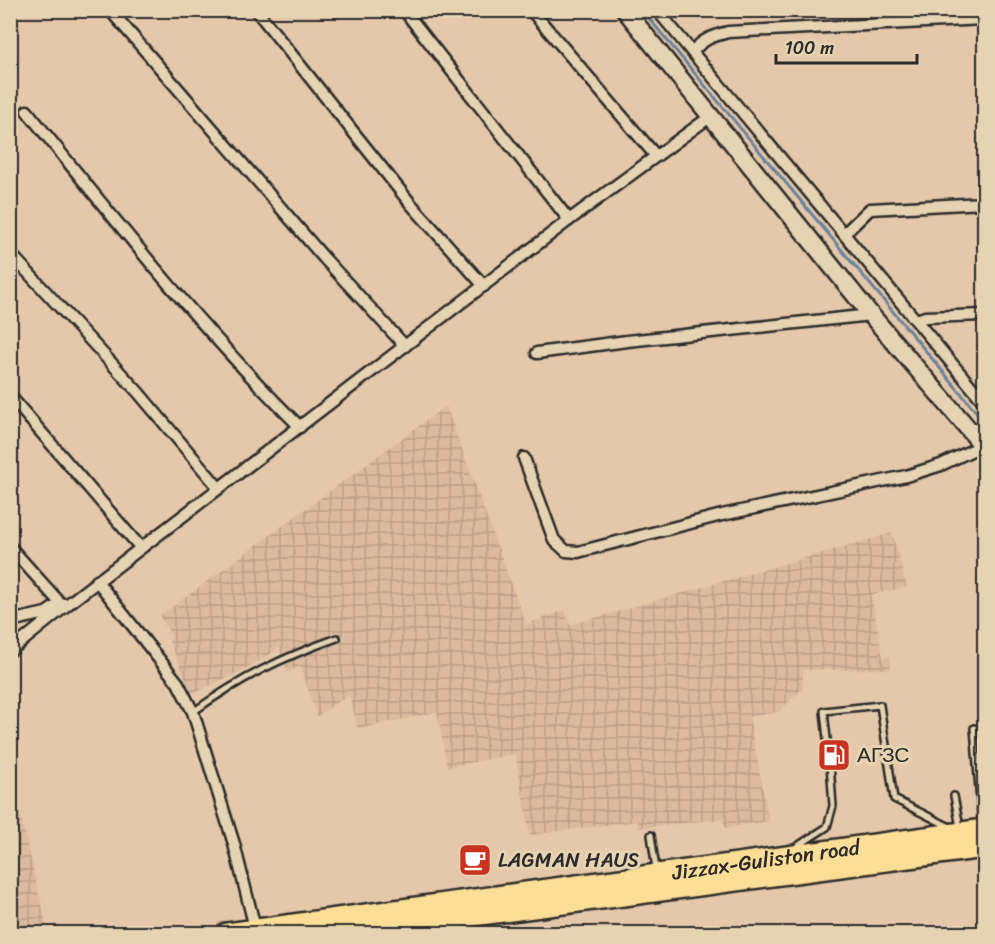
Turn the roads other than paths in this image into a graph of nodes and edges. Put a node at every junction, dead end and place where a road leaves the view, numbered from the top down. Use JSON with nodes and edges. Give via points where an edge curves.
{"nodes":[{"id":1,"x":110,"y":10,"type":"edge"},
{"id":2,"x":256,"y":10,"type":"edge"},
{"id":3,"x":404,"y":10,"type":"edge"},
{"id":4,"x":531,"y":10,"type":"edge"},
{"id":5,"x":625,"y":10,"type":"edge"},
{"id":6,"x":657,"y":10,"type":"edge"},
{"id":7,"x":984,"y":19,"type":"edge"},
{"id":8,"x":692,"y":52,"type":"junction"},
{"id":9,"x":27,"y":111,"type":"dead end"},
{"id":10,"x":711,"y":116,"type":"junction"},
{"id":11,"x":656,"y":156,"type":"junction"},
{"id":12,"x":984,"y":203,"type":"edge"},
{"id":13,"x":570,"y":220,"type":"junction"},
{"id":14,"x":844,"y":234,"type":"junction"},
{"id":15,"x":10,"y":254,"type":"edge"},
{"id":16,"x":484,"y":286,"type":"junction"},
{"id":17,"x":871,"y":315,"type":"junction"},
{"id":18,"x":984,"y":315,"type":"edge"},
{"id":19,"x":917,"y":320,"type":"junction"},
{"id":20,"x":405,"y":346,"type":"junction"},
{"id":21,"x":537,"y":353,"type":"dead end"},
{"id":22,"x":10,"y":396,"type":"edge"},
{"id":23,"x":984,"y":402,"type":"edge"},
{"id":24,"x":300,"y":427,"type":"junction"},
{"id":25,"x":984,"y":446,"type":"edge"},
{"id":26,"x":524,"y":458,"type":"dead end"},
{"id":27,"x":218,"y":487,"type":"junction"},
{"id":28,"x":10,"y":547,"type":"edge"},
{"id":29,"x":140,"y":547,"type":"junction"},
{"id":30,"x":97,"y":581,"type":"junction"},
{"id":31,"x":64,"y":604,"type":"junction"},
{"id":32,"x":10,"y":621,"type":"edge"},
{"id":33,"x":337,"y":638,"type":"dead end"},
{"id":34,"x":10,"y":651,"type":"edge"},
{"id":35,"x":193,"y":712,"type":"junction"},
{"id":36,"x":974,"y":728,"type":"dead end"},
{"id":37,"x":828,"y":748,"type":"dead end"},
{"id":38,"x":830,"y":764,"type":"dead end"},
{"id":39,"x":954,"y":796,"type":"dead end"},
{"id":40,"x":651,"y":835,"type":"dead end"},
{"id":41,"x":977,"y":839,"type":"edge"},
{"id":42,"x":766,"y":859,"type":"junction"},
{"id":43,"x":658,"y":882,"type":"junction"},
{"id":44,"x":255,"y":928,"type":"junction"},
{"id":45,"x":227,"y":933,"type":"edge"},
{"id":46,"x":330,"y":933,"type":"edge"}],
"edges":[{"from":1,"to":20,"type":"street"},
{"from":2,"to":16,"type":"street","via":[[410,203]]},
{"from":3,"to":13,"type":"street"},
{"from":4,"to":11,"type":"street"},
{"from":5,"to":10,"type":"street"},
{"from":6,"to":8,"type":"street"},
{"from":7,"to":8,"type":"street","via":[[728,32],[700,42]]},
{"from":8,"to":14,"type":"street"},
{"from":9,"to":24,"type":"street","via":[[174,289]]},
{"from":10,"to":11,"type":"street"},
{"from":10,"to":17,"type":"street"},
{"from":11,"to":13,"type":"street"},
{"from":12,"to":14,"type":"street","via":[[870,209]]},
{"from":13,"to":16,"type":"street"},
{"from":14,"to":19,"type":"street"},
{"from":15,"to":27,"type":"street","via":[[138,392]]},
{"from":16,"to":20,"type":"street"},
{"from":17,"to":21,"type":"street"},
{"from":17,"to":25,"type":"street"},
{"from":18,"to":19,"type":"street","via":[[925,316]]},
{"from":19,"to":23,"type":"street"},
{"from":20,"to":24,"type":"street"},
{"from":22,"to":29,"type":"street"},
{"from":24,"to":27,"type":"street"},
{"from":25,"to":26,"type":"street","via":[[906,476],[722,515],[578,552],[566,550],[554,540]]},
{"from":27,"to":29,"type":"street"},
{"from":28,"to":31,"type":"street"},
{"from":29,"to":30,"type":"street"},
{"from":30,"to":31,"type":"street"},
{"from":30,"to":35,"type":"street","via":[[171,673]]},
{"from":31,"to":32,"type":"street"},
{"from":31,"to":34,"type":"street"},
{"from":33,"to":35,"type":"lane","via":[[279,659]]},
{"from":35,"to":44,"type":"street"},
{"from":36,"to":41,"type":"lane"},
{"from":37,"to":41,"type":"lane","via":[[824,711],[880,705],[894,799]]},
{"from":38,"to":42,"type":"lane","via":[[833,806],[827,827],[806,843]]},
{"from":39,"to":41,"type":"lane"},
{"from":40,"to":43,"type":"lane"},
{"from":41,"to":42,"type":"highway","name":"Jizzax-Guliston road"},
{"from":41,"to":43,"type":"highway","name":"Jizzax-Guliston road"},
{"from":42,"to":43,"type":"highway","name":"Jizzax-Guliston road"},
{"from":43,"to":44,"type":"highway","name":"Jizzax-Guliston road"},
{"from":43,"to":46,"type":"highway","name":"Jizzax-Guliston road"},
{"from":44,"to":45,"type":"highway","name":"Jizzax-Guliston road"}]}
